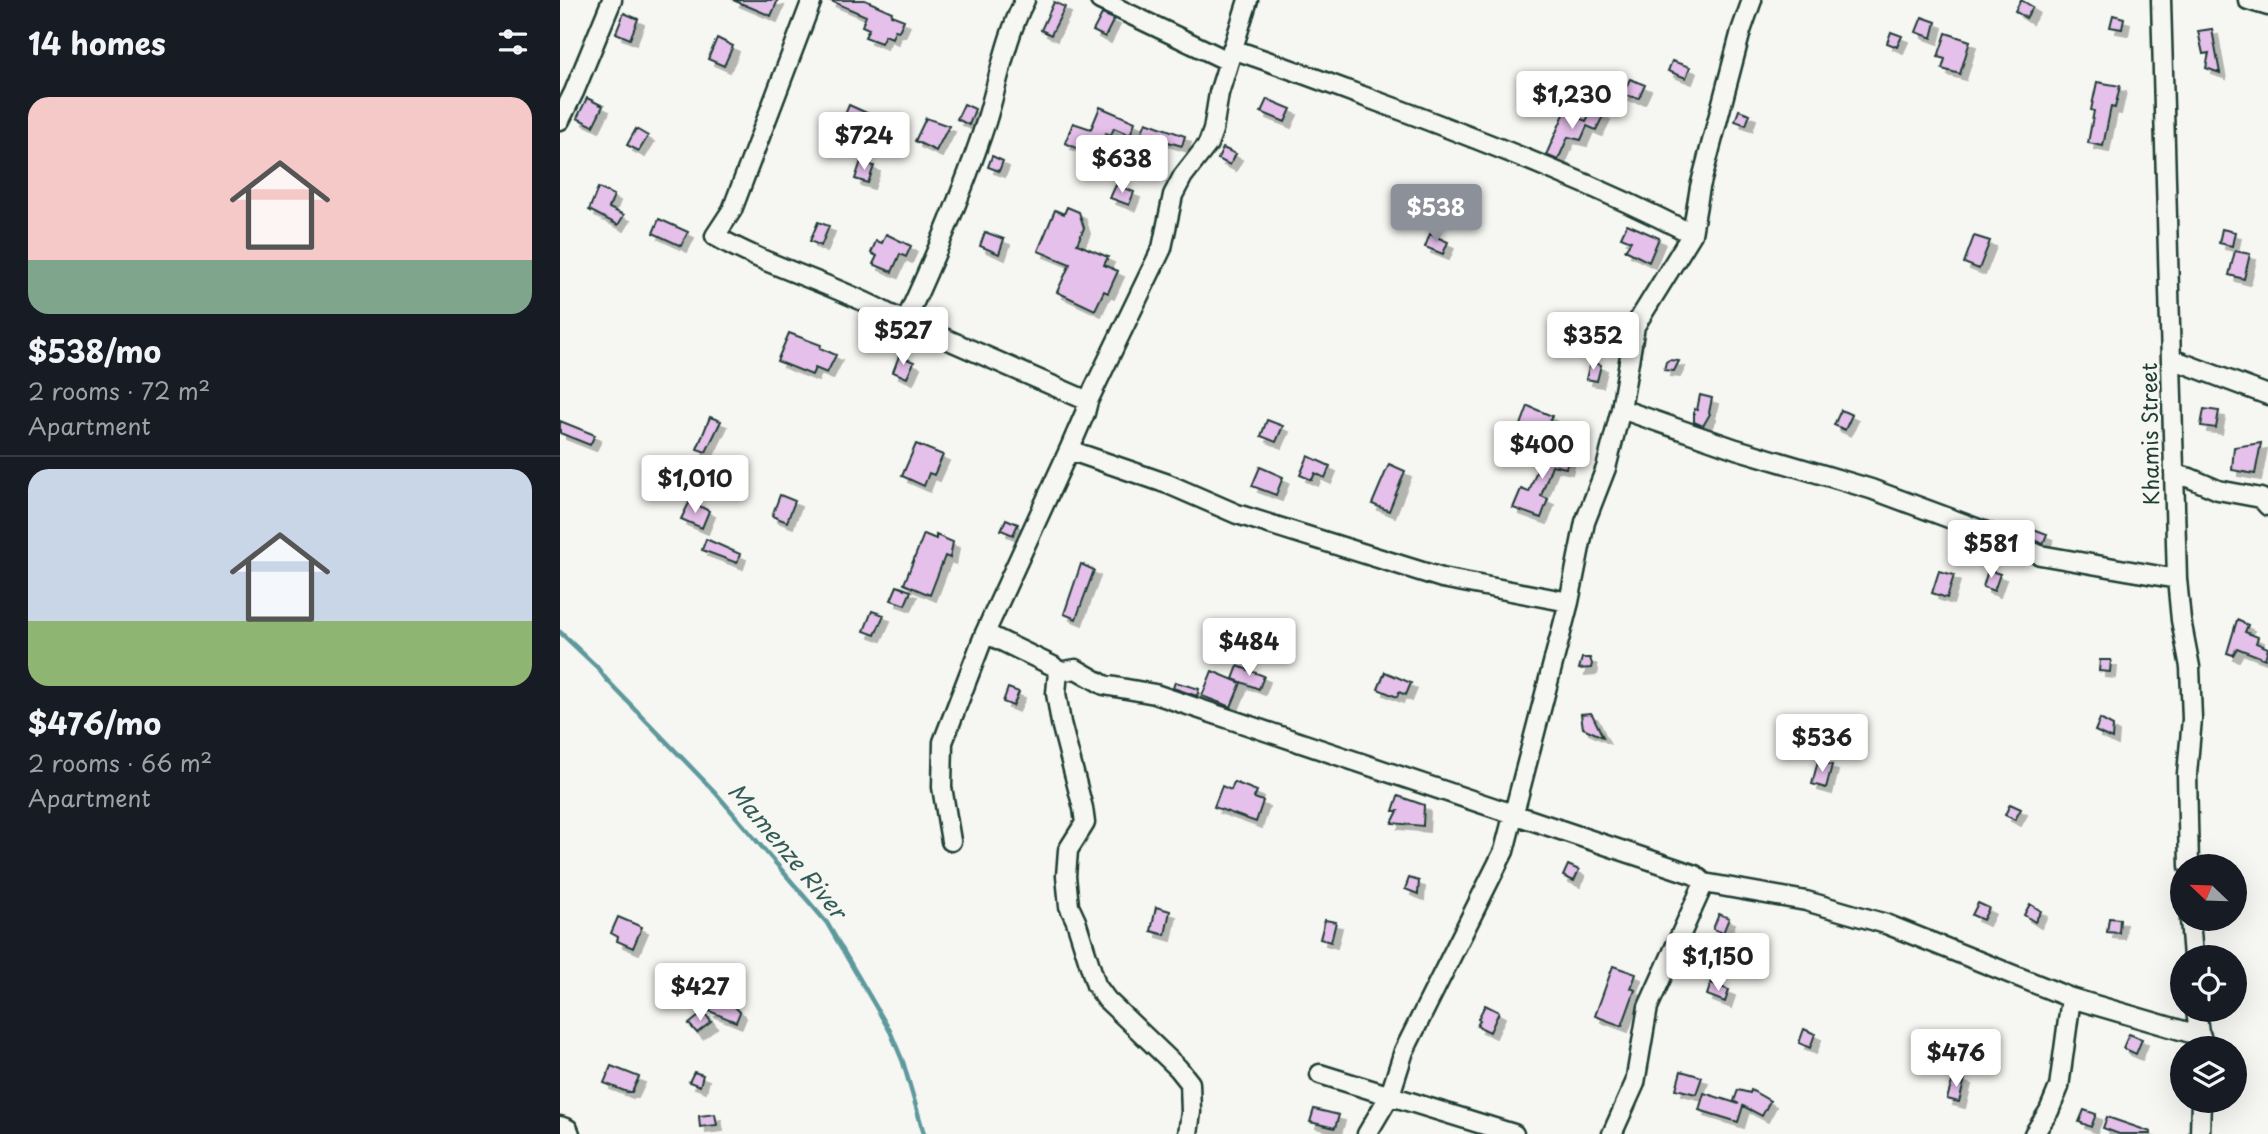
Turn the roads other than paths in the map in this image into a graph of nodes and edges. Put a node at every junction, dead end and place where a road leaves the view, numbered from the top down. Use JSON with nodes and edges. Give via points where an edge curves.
{"nodes":[{"id":1,"x":612,"y":0,"type":"edge"},
{"id":2,"x":811,"y":0,"type":"edge"},
{"id":3,"x":1025,"y":0,"type":"edge"},
{"id":4,"x":1100,"y":0,"type":"edge"},
{"id":5,"x":1248,"y":0,"type":"edge"},
{"id":6,"x":1752,"y":0,"type":"edge"},
{"id":7,"x":2161,"y":0,"type":"edge"},
{"id":8,"x":2248,"y":0,"type":"edge"},
{"id":9,"x":2268,"y":6,"type":"edge"},
{"id":10,"x":1230,"y":55,"type":"junction"},
{"id":11,"x":560,"y":120,"type":"edge"},
{"id":12,"x":1692,"y":234,"type":"junction"},
{"id":13,"x":906,"y":320,"type":"junction"},
{"id":14,"x":2172,"y":359,"type":"junction"},
{"id":15,"x":2268,"y":395,"type":"edge"},
{"id":16,"x":1087,"y":401,"type":"junction"},
{"id":17,"x":1621,"y":409,"type":"junction"},
{"id":18,"x":1069,"y":450,"type":"junction"},
{"id":19,"x":2174,"y":474,"type":"junction"},
{"id":20,"x":2268,"y":506,"type":"edge"},
{"id":21,"x":2177,"y":579,"type":"junction"},
{"id":22,"x":1569,"y":602,"type":"junction"},
{"id":23,"x":985,"y":633,"type":"junction"},
{"id":24,"x":1058,"y":671,"type":"junction"},
{"id":25,"x":1512,"y":815,"type":"junction"},
{"id":26,"x":951,"y":841,"type":"dead end"},
{"id":27,"x":2189,"y":854,"type":"edge"},
{"id":28,"x":1704,"y":883,"type":"junction"},
{"id":29,"x":2071,"y":998,"type":"junction"},
{"id":30,"x":2183,"y":1036,"type":"edge"},
{"id":31,"x":1320,"y":1074,"type":"dead end"},
{"id":32,"x":1390,"y":1095,"type":"junction"},
{"id":33,"x":2201,"y":1113,"type":"edge"},
{"id":34,"x":560,"y":1126,"type":"edge"},
{"id":35,"x":570,"y":1134,"type":"edge"},
{"id":36,"x":1188,"y":1134,"type":"edge"},
{"id":37,"x":1367,"y":1134,"type":"edge"},
{"id":38,"x":1514,"y":1134,"type":"edge"},
{"id":39,"x":1612,"y":1134,"type":"edge"},
{"id":40,"x":2034,"y":1134,"type":"edge"},
{"id":41,"x":2200,"y":1134,"type":"edge"}],
"edges":[{"from":1,"to":11,"type":"street"},
{"from":2,"to":13,"type":"street","via":[[732,210],[715,236],[744,253]]},
{"from":3,"to":13,"type":"street","via":[[955,204]]},
{"from":4,"to":10,"type":"street"},
{"from":5,"to":10,"type":"street"},
{"from":6,"to":12,"type":"street","via":[[1699,187]]},
{"from":7,"to":14,"type":"street","name":"Khamis Street"},
{"from":8,"to":9,"type":"street"},
{"from":10,"to":12,"type":"street","via":[[1324,80],[1519,155]]},
{"from":10,"to":16,"type":"street","via":[[1208,144],[1173,195],[1162,248]]},
{"from":12,"to":17,"type":"street","via":[[1635,326]]},
{"from":13,"to":16,"type":"street"},
{"from":14,"to":15,"type":"street"},
{"from":14,"to":19,"type":"street","name":"Khamis Street"},
{"from":16,"to":18,"type":"street"},
{"from":17,"to":21,"type":"street","via":[[1871,489],[2040,555]]},
{"from":17,"to":22,"type":"street","via":[[1586,522]]},
{"from":18,"to":22,"type":"street","via":[[1237,514],[1442,578]]},
{"from":18,"to":23,"type":"street"},
{"from":19,"to":20,"type":"street","via":[[2218,490],[2261,498]]},
{"from":19,"to":21,"type":"street","name":"Khamis Street"},
{"from":21,"to":27,"type":"street","name":"Khamis Street","via":[[2190,667]]},
{"from":22,"to":25,"type":"street"},
{"from":23,"to":24,"type":"street"},
{"from":23,"to":26,"type":"street","via":[[943,742],[942,787]]},
{"from":24,"to":25,"type":"street","via":[[1076,669],[1104,685],[1155,694]]},
{"from":24,"to":36,"type":"street","via":[[1061,723],[1084,823],[1069,850],[1069,906],[1096,985],[1190,1083]]},
{"from":25,"to":28,"type":"street","via":[[1695,875]]},
{"from":25,"to":32,"type":"street","via":[[1504,851],[1404,1051]]},
{"from":28,"to":29,"type":"street","via":[[1807,901],[1886,924]]},
{"from":28,"to":39,"type":"street","via":[[1648,1007],[1635,1083]]},
{"from":29,"to":30,"type":"street"},
{"from":29,"to":40,"type":"street","via":[[2059,1087]]},
{"from":31,"to":32,"type":"street"},
{"from":32,"to":37,"type":"street"},
{"from":32,"to":38,"type":"street"},
{"from":33,"to":41,"type":"street"},
{"from":34,"to":35,"type":"street"}]}
